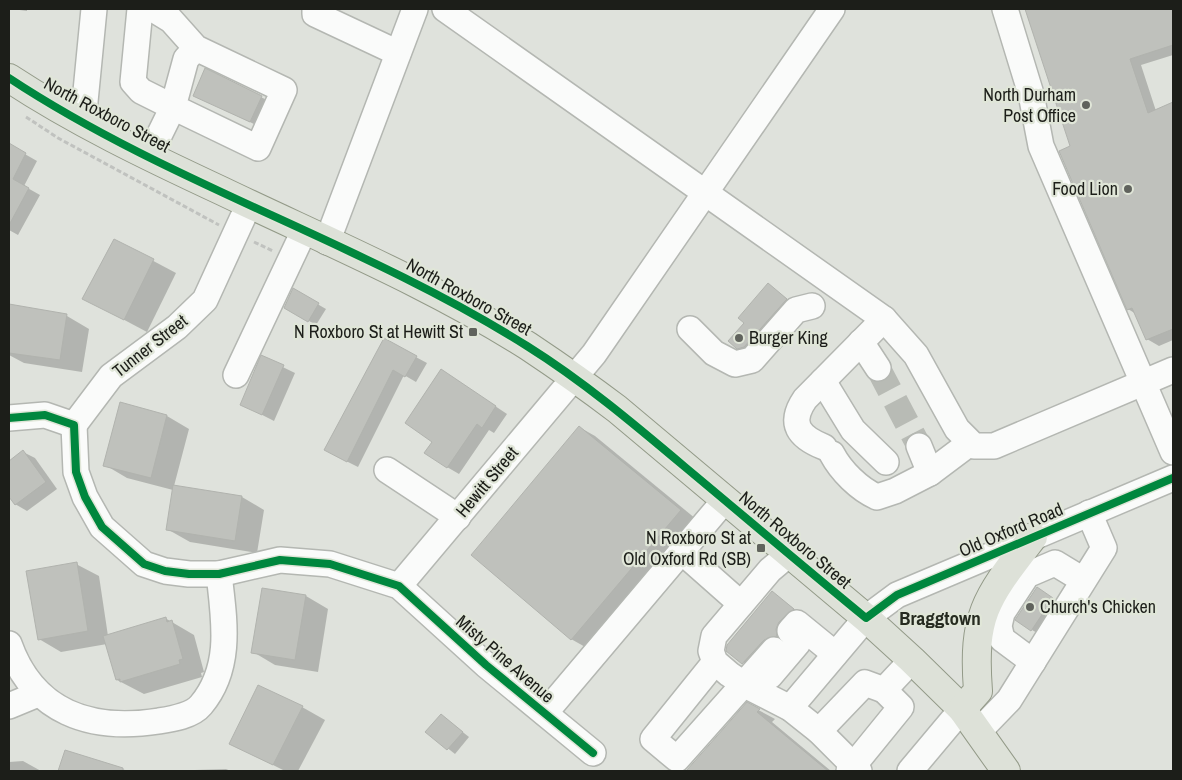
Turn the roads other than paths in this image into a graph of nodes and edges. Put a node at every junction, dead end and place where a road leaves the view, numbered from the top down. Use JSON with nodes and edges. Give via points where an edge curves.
{"nodes":[{"id":1,"x":94,"y":9,"type":"edge"},
{"id":2,"x":140,"y":9,"type":"edge"},
{"id":3,"x":153,"y":9,"type":"edge"},
{"id":4,"x":315,"y":9,"type":"edge"},
{"id":5,"x":415,"y":9,"type":"edge"},
{"id":6,"x":445,"y":9,"type":"edge"},
{"id":7,"x":832,"y":9,"type":"edge"},
{"id":8,"x":1005,"y":9,"type":"edge"},
{"id":9,"x":196,"y":48,"type":"junction"},
{"id":10,"x":398,"y":53,"type":"junction"},
{"id":11,"x":9,"y":78,"type":"edge"},
{"id":12,"x":173,"y":107,"type":"junction"},
{"id":13,"x":83,"y":122,"type":"junction"},
{"id":14,"x":149,"y":156,"type":"junction"},
{"id":15,"x":705,"y":192,"type":"junction"},
{"id":16,"x":249,"y":204,"type":"junction"},
{"id":17,"x":316,"y":236,"type":"junction"},
{"id":18,"x":812,"y":306,"type":"dead end"},
{"id":19,"x":884,"y":319,"type":"junction"},
{"id":20,"x":690,"y":329,"type":"dead end"},
{"id":21,"x":861,"y":342,"type":"junction"},
{"id":22,"x":878,"y":368,"type":"tunnel mouth"},
{"id":23,"x":1173,"y":370,"type":"edge"},
{"id":24,"x":236,"y":375,"type":"dead end"},
{"id":25,"x":576,"y":379,"type":"junction"},
{"id":26,"x":823,"y":381,"type":"junction"},
{"id":27,"x":1142,"y":383,"type":"junction"},
{"id":28,"x":9,"y":418,"type":"edge"},
{"id":29,"x":74,"y":425,"type":"junction"},
{"id":30,"x":970,"y":443,"type":"junction"},
{"id":31,"x":919,"y":446,"type":"tunnel mouth"},
{"id":32,"x":1173,"y":452,"type":"edge"},
{"id":33,"x":886,"y":462,"type":"dead end"},
{"id":34,"x":387,"y":470,"type":"dead end"},
{"id":35,"x":930,"y":473,"type":"junction"},
{"id":36,"x":1173,"y":478,"type":"edge"},
{"id":37,"x":725,"y":500,"type":"junction"},
{"id":38,"x":1089,"y":513,"type":"junction"},
{"id":39,"x":458,"y":517,"type":"junction"},
{"id":40,"x":1033,"y":537,"type":"junction"},
{"id":41,"x":680,"y":551,"type":"junction"},
{"id":42,"x":789,"y":554,"type":"junction"},
{"id":43,"x":219,"y":574,"type":"junction"},
{"id":44,"x":1084,"y":580,"type":"junction"},
{"id":45,"x":399,"y":586,"type":"junction"},
{"id":46,"x":741,"y":604,"type":"junction"},
{"id":47,"x":866,"y":618,"type":"junction"},
{"id":48,"x":9,"y":644,"type":"edge"},
{"id":49,"x":835,"y":654,"type":"junction"},
{"id":50,"x":912,"y":660,"type":"junction"},
{"id":51,"x":715,"y":662,"type":"junction"},
{"id":52,"x":1033,"y":662,"type":"junction"},
{"id":53,"x":747,"y":682,"type":"junction"},
{"id":54,"x":884,"y":690,"type":"junction"},
{"id":55,"x":38,"y":694,"type":"junction"},
{"id":56,"x":9,"y":706,"type":"edge"},
{"id":57,"x":790,"y":708,"type":"junction"},
{"id":58,"x":962,"y":710,"type":"junction"},
{"id":59,"x":544,"y":713,"type":"junction"},
{"id":60,"x":819,"y":730,"type":"junction"},
{"id":61,"x":979,"y":731,"type":"junction"},
{"id":62,"x":593,"y":753,"type":"dead end"},
{"id":63,"x":854,"y":770,"type":"edge"},
{"id":64,"x":910,"y":771,"type":"edge"},
{"id":65,"x":1006,"y":771,"type":"edge"}],
"edges":[{"from":1,"to":13,"type":"street"},
{"from":2,"to":12,"type":"street","via":[[133,82],[141,91]]},
{"from":3,"to":9,"type":"street","via":[[171,20]]},
{"from":4,"to":10,"type":"street","via":[[315,14]]},
{"from":5,"to":10,"type":"street"},
{"from":6,"to":15,"type":"street"},
{"from":7,"to":15,"type":"street","name":"Hewitt Street"},
{"from":8,"to":27,"type":"street","via":[[1031,94],[1041,146]]},
{"from":9,"to":12,"type":"street","via":[[186,59]]},
{"from":9,"to":12,"type":"street","via":[[284,90],[258,148]]},
{"from":10,"to":17,"type":"street"},
{"from":11,"to":13,"type":"main road","name":"North Roxboro Street"},
{"from":12,"to":14,"type":"street"},
{"from":13,"to":14,"type":"main road","name":"North Roxboro Street"},
{"from":14,"to":16,"type":"main road","name":"North Roxboro Street"},
{"from":15,"to":19,"type":"street"},
{"from":15,"to":25,"type":"street","name":"Hewitt Street"},
{"from":16,"to":17,"type":"main road","name":"North Roxboro Street"},
{"from":16,"to":29,"type":"street","name":"Tunner Street","via":[[205,300],[177,327],[111,376]]},
{"from":17,"to":24,"type":"street","via":[[290,259]]},
{"from":17,"to":25,"type":"main road","name":"North Roxboro Street","via":[[471,314],[526,345]]},
{"from":18,"to":20,"type":"street","via":[[796,310],[752,360],[735,364],[714,353]]},
{"from":19,"to":21,"type":"street"},
{"from":19,"to":30,"type":"street","via":[[916,355],[957,429]]},
{"from":21,"to":22,"type":"street"},
{"from":21,"to":26,"type":"street"},
{"from":23,"to":27,"type":"street"},
{"from":25,"to":37,"type":"main road","name":"North Roxboro Street","via":[[617,409]]},
{"from":25,"to":39,"type":"street","name":"Hewitt Street"},
{"from":26,"to":33,"type":"street","via":[[853,430]]},
{"from":26,"to":35,"type":"street","via":[[805,399],[796,415],[800,432],[869,493],[877,497]]},
{"from":27,"to":30,"type":"street","via":[[994,446]]},
{"from":27,"to":32,"type":"street"},
{"from":28,"to":29,"type":"street","via":[[45,415]]},
{"from":29,"to":43,"type":"street","via":[[76,472],[85,498],[102,527],[144,564],[173,572]]},
{"from":30,"to":35,"type":"street"},
{"from":31,"to":35,"type":"street"},
{"from":34,"to":39,"type":"street"},
{"from":36,"to":38,"type":"street","name":"Old Oxford Road"},
{"from":37,"to":41,"type":"street"},
{"from":37,"to":42,"type":"main road","name":"North Roxboro Street"},
{"from":38,"to":40,"type":"street","name":"Old Oxford Road"},
{"from":38,"to":44,"type":"street","via":[[1104,548]]},
{"from":39,"to":45,"type":"street","name":"Hewitt Street"},
{"from":40,"to":47,"type":"street","name":"Old Oxford Road","via":[[897,595]]},
{"from":40,"to":58,"type":"main road","via":[[984,607],[977,646],[978,691]]},
{"from":41,"to":46,"type":"street"},
{"from":41,"to":59,"type":"street"},
{"from":42,"to":46,"type":"street","via":[[770,570]]},
{"from":42,"to":47,"type":"main road","name":"North Roxboro Street"},
{"from":43,"to":45,"type":"street","via":[[280,560],[330,564]]},
{"from":43,"to":55,"type":"street","via":[[225,649],[218,676],[200,707],[176,719],[144,724],[103,722],[65,712]]},
{"from":44,"to":52,"type":"street"},
{"from":44,"to":52,"type":"street","via":[[1055,563],[1028,575],[1002,613],[999,626],[1002,639]]},
{"from":45,"to":59,"type":"street","name":"Misty Pine Avenue"},
{"from":46,"to":51,"type":"street","via":[[714,636],[711,651]]},
{"from":47,"to":49,"type":"street","name":"Old Oxford Road"},
{"from":47,"to":50,"type":"main road","name":"North Roxboro Street"},
{"from":48,"to":55,"type":"street","via":[[23,677]]},
{"from":49,"to":53,"type":"street","via":[[797,623],[784,639],[798,642],[793,649],[765,682]]},
{"from":49,"to":57,"type":"street","name":"Old Oxford Road"},
{"from":50,"to":54,"type":"street"},
{"from":50,"to":58,"type":"main road","name":"North Roxboro Street"},
{"from":51,"to":53,"type":"street"},
{"from":51,"to":53,"type":"street","via":[[653,739],[677,759]]},
{"from":52,"to":61,"type":"street","via":[[1010,700]]},
{"from":53,"to":57,"type":"street"},
{"from":54,"to":60,"type":"street","via":[[865,683]]},
{"from":54,"to":63,"type":"street","via":[[901,707]]},
{"from":55,"to":56,"type":"street"},
{"from":57,"to":60,"type":"street"},
{"from":58,"to":61,"type":"main road","name":"North Roxboro Street"},
{"from":58,"to":64,"type":"street"},
{"from":59,"to":62,"type":"street","name":"Misty Pine Avenue"},
{"from":60,"to":63,"type":"street"},
{"from":61,"to":65,"type":"main road","name":"North Roxboro Street"}]}
